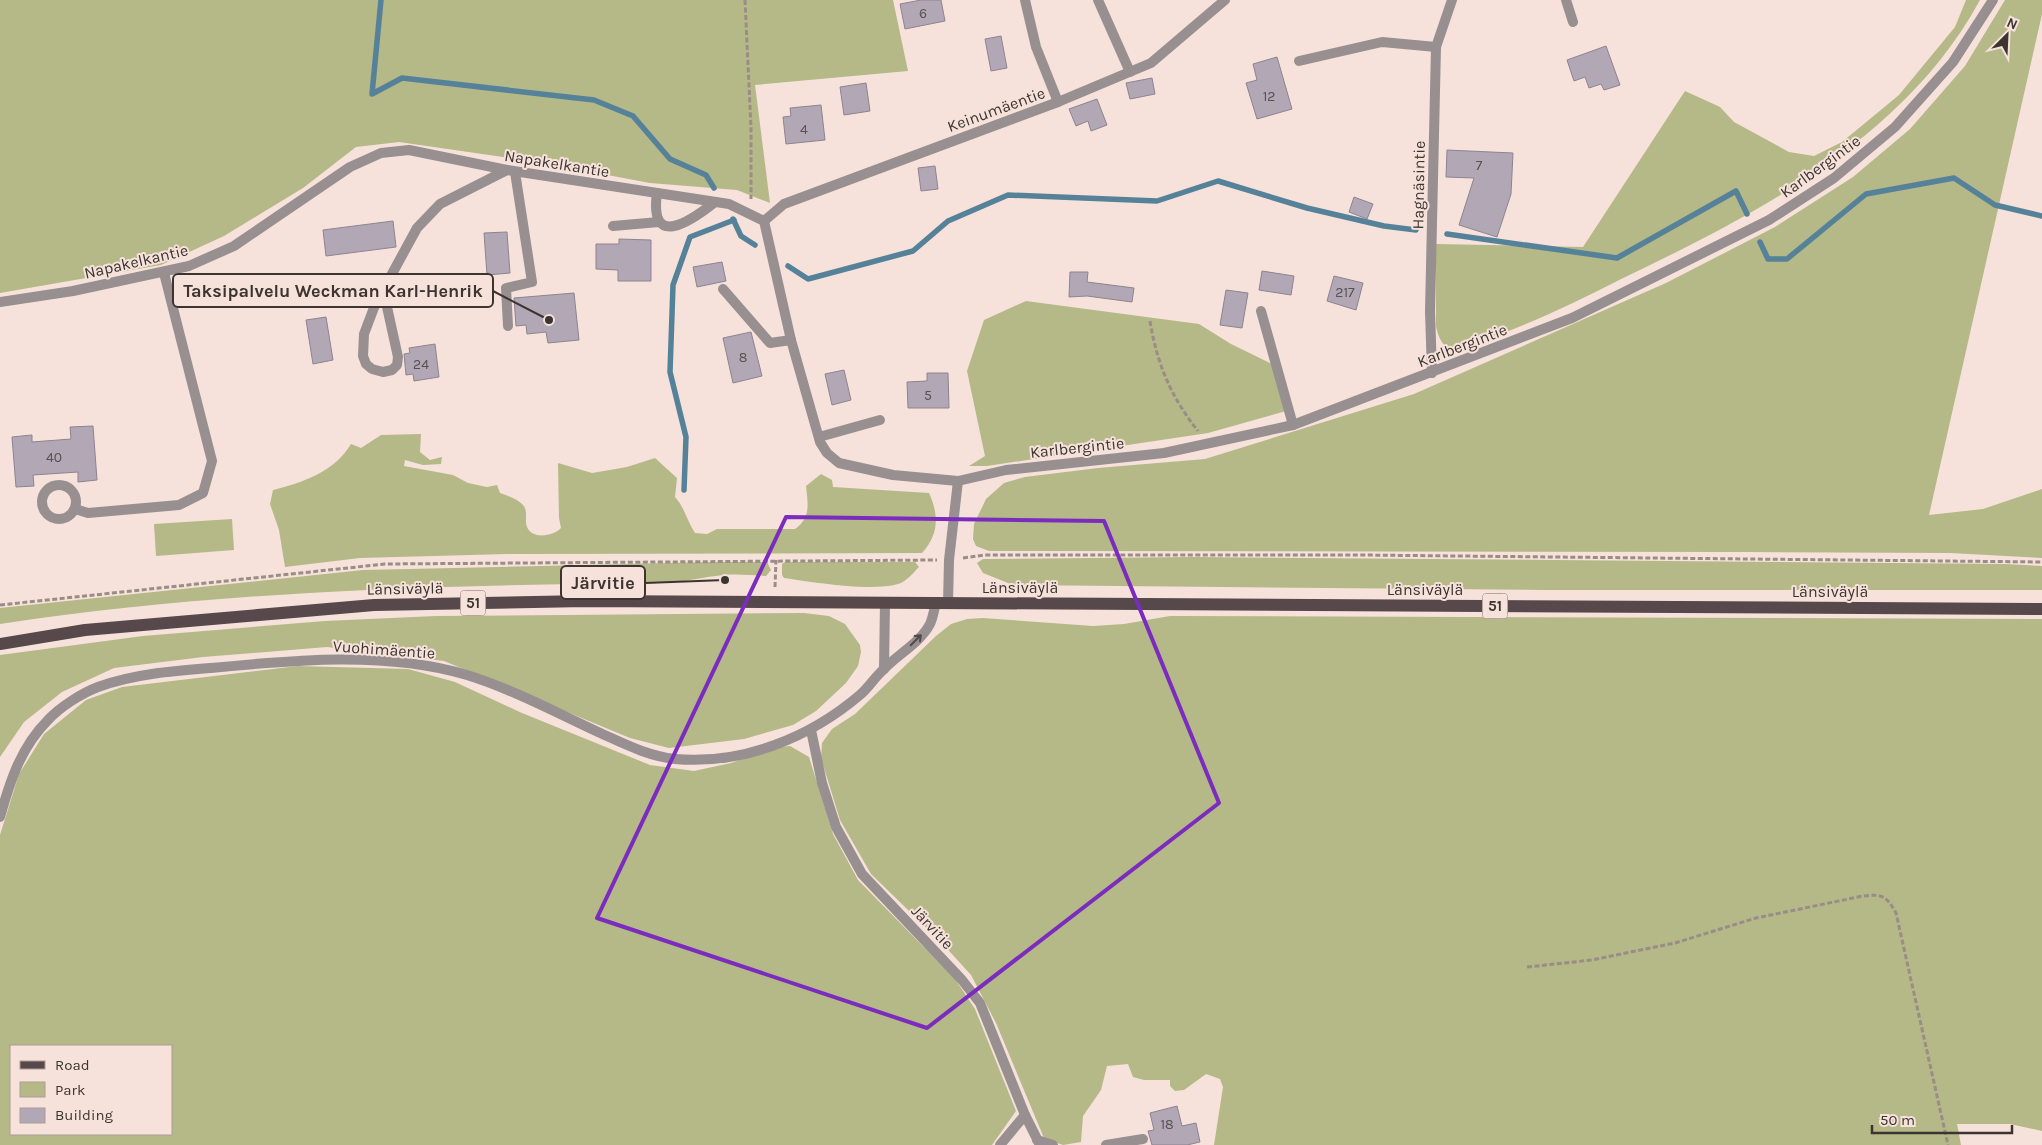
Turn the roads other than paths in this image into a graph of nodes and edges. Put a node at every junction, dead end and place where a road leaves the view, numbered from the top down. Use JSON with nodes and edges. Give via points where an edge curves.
{"nodes":[{"id":1,"x":1025,"y":0,"type":"edge"},
{"id":2,"x":1098,"y":0,"type":"edge"},
{"id":3,"x":1224,"y":0,"type":"edge"},
{"id":4,"x":1452,"y":0,"type":"edge"},
{"id":5,"x":1566,"y":0,"type":"edge"},
{"id":6,"x":1992,"y":0,"type":"edge"},
{"id":7,"x":1573,"y":22,"type":"dead end"},
{"id":8,"x":1436,"y":47,"type":"junction"},
{"id":9,"x":1299,"y":61,"type":"dead end"},
{"id":10,"x":1130,"y":72,"type":"junction"},
{"id":11,"x":1058,"y":102,"type":"junction"},
{"id":12,"x":511,"y":171,"type":"junction"},
{"id":13,"x":657,"y":193,"type":"junction"},
{"id":14,"x":715,"y":202,"type":"junction"},
{"id":15,"x":764,"y":221,"type":"junction"},
{"id":16,"x":659,"y":222,"type":"junction"},
{"id":17,"x":613,"y":226,"type":"dead end"},
{"id":18,"x":164,"y":273,"type":"junction"},
{"id":19,"x":388,"y":286,"type":"junction"},
{"id":20,"x":723,"y":290,"type":"dead end"},
{"id":21,"x":0,"y":302,"type":"edge"},
{"id":22,"x":1262,"y":311,"type":"dead end"},
{"id":23,"x":508,"y":326,"type":"dead end"},
{"id":24,"x":792,"y":340,"type":"junction"},
{"id":25,"x":1432,"y":374,"type":"junction"},
{"id":26,"x":880,"y":420,"type":"dead end"},
{"id":27,"x":1294,"y":425,"type":"junction"},
{"id":28,"x":819,"y":437,"type":"junction"},
{"id":29,"x":958,"y":481,"type":"junction"},
{"id":30,"x":75,"y":509,"type":"dead end"},
{"id":31,"x":885,"y":603,"type":"junction"},
{"id":32,"x":942,"y":603,"type":"junction"},
{"id":33,"x":2042,"y":609,"type":"edge"},
{"id":34,"x":0,"y":644,"type":"edge"},
{"id":35,"x":884,"y":669,"type":"junction"},
{"id":36,"x":811,"y":730,"type":"junction"},
{"id":37,"x":0,"y":817,"type":"edge"},
{"id":38,"x":1025,"y":1115,"type":"junction"},
{"id":39,"x":1143,"y":1139,"type":"dead end"},
{"id":40,"x":1038,"y":1142,"type":"edge"},
{"id":41,"x":1000,"y":1145,"type":"edge"},
{"id":42,"x":1053,"y":1145,"type":"edge"},
{"id":43,"x":1106,"y":1145,"type":"edge"}],
"edges":[{"from":1,"to":11,"type":"street","via":[[1036,47]]},
{"from":2,"to":10,"type":"street"},
{"from":3,"to":10,"type":"street","name":"Keinumäentie","via":[[1151,63]]},
{"from":4,"to":8,"type":"street","name":"Hagnäsintie"},
{"from":5,"to":7,"type":"street"},
{"from":6,"to":25,"type":"street","name":"Karlbergintie","via":[[1953,62],[1895,127],[1834,178],[1769,220],[1572,318]]},
{"from":8,"to":9,"type":"street","via":[[1382,42]]},
{"from":8,"to":25,"type":"street","name":"Hagnäsintie","via":[[1430,311]]},
{"from":10,"to":11,"type":"street","name":"Keinumäentie"},
{"from":11,"to":15,"type":"street","name":"Keinumäentie","via":[[784,204]]},
{"from":12,"to":13,"type":"street","name":"Napakelkantie"},
{"from":12,"to":18,"type":"street","name":"Napakelkantie","via":[[408,150],[381,153],[350,167],[234,246]]},
{"from":12,"to":19,"type":"street","via":[[440,204],[417,228]]},
{"from":12,"to":23,"type":"street","via":[[532,282],[506,288]]},
{"from":13,"to":14,"type":"street","name":"Napakelkantie"},
{"from":13,"to":16,"type":"street","via":[[654,212]]},
{"from":14,"to":15,"type":"street","name":"Napakelkantie","via":[[729,204]]},
{"from":14,"to":16,"type":"street","via":[[691,221],[676,226]]},
{"from":15,"to":24,"type":"street"},
{"from":16,"to":17,"type":"street"},
{"from":18,"to":21,"type":"street","name":"Napakelkantie"},
{"from":18,"to":30,"type":"street","via":[[212,461],[203,493],[180,505],[88,513]]},
{"from":19,"to":19,"type":"street","via":[[364,334],[366,364],[383,372],[392,370],[398,357],[388,306]]},
{"from":20,"to":24,"type":"street","via":[[770,343]]},
{"from":22,"to":27,"type":"street"},
{"from":24,"to":28,"type":"street"},
{"from":25,"to":27,"type":"street","name":"Karlbergintie"},
{"from":26,"to":28,"type":"street"},
{"from":27,"to":29,"type":"street","name":"Karlbergintie","via":[[1164,453],[1006,470]]},
{"from":28,"to":29,"type":"street","via":[[827,453],[839,463],[893,475]]},
{"from":29,"to":32,"type":"street"},
{"from":31,"to":32,"type":"main road","name":"Länsiväylä","number":"51"},
{"from":31,"to":34,"type":"main road","name":"Länsiväylä","number":"51","via":[[585,601],[374,604],[95,629]]},
{"from":31,"to":35,"type":"street"},
{"from":32,"to":33,"type":"main road","name":"Länsiväylä","number":"51"},
{"from":35,"to":32,"type":"street","name":"Vuohimäentie","one_way":true,"via":[[916,641]]},
{"from":35,"to":36,"type":"street","name":"Vuohimäentie","via":[[864,692]]},
{"from":36,"to":37,"type":"street","name":"Vuohimäentie","via":[[779,744],[743,753],[702,760],[672,759],[641,752],[513,693],[439,667],[302,659],[171,672],[126,678],[96,688],[49,719],[28,744],[12,774]]},
{"from":36,"to":38,"type":"street","name":"Järvitie","via":[[822,783],[836,827],[862,874],[980,1003]]},
{"from":38,"to":40,"type":"street","name":"Järvitie"},
{"from":38,"to":41,"type":"street"},
{"from":39,"to":43,"type":"street"},
{"from":40,"to":42,"type":"street"}]}
